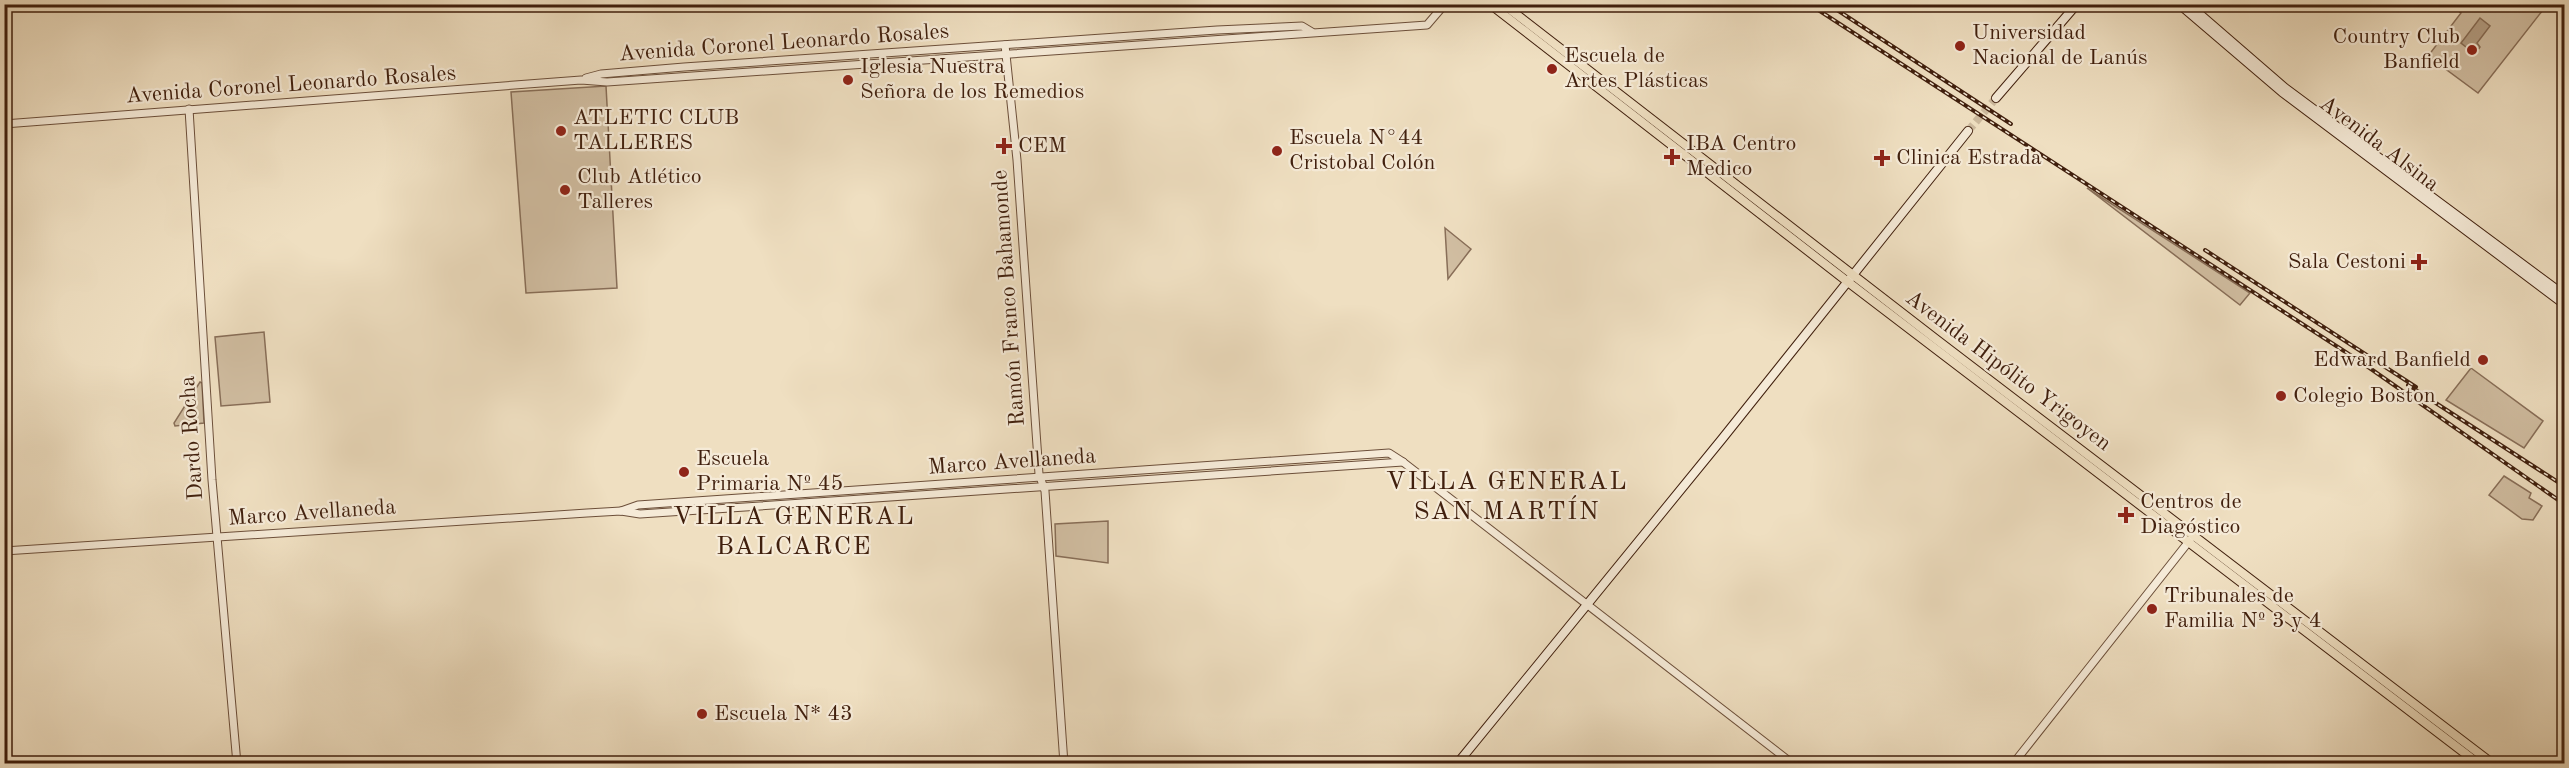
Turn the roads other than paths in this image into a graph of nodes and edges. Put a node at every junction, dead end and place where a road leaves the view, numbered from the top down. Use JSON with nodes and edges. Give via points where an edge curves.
{"nodes":[{"id":1,"x":1445,"y":4,"type":"edge"},
{"id":2,"x":1490,"y":4,"type":"edge"},
{"id":3,"x":1503,"y":4,"type":"edge"},
{"id":4,"x":2077,"y":4,"type":"edge"},
{"id":5,"x":2179,"y":4,"type":"edge"},
{"id":6,"x":2188,"y":4,"type":"edge"},
{"id":7,"x":1312,"y":32,"type":"junction"},
{"id":8,"x":1005,"y":45,"type":"junction"},
{"id":9,"x":1007,"y":55,"type":"junction"},
{"id":10,"x":581,"y":80,"type":"junction"},
{"id":11,"x":1996,"y":98,"type":"tunnel mouth"},
{"id":12,"x":189,"y":109,"type":"junction"},
{"id":13,"x":4,"y":124,"type":"edge"},
{"id":14,"x":1968,"y":131,"type":"tunnel mouth"},
{"id":15,"x":1851,"y":279,"type":"junction"},
{"id":16,"x":2565,"y":295,"type":"edge"},
{"id":17,"x":2565,"y":304,"type":"edge"},
{"id":18,"x":1404,"y":462,"type":"junction"},
{"id":19,"x":1041,"y":478,"type":"junction"},
{"id":20,"x":1044,"y":487,"type":"junction"},
{"id":21,"x":621,"y":511,"type":"junction"},
{"id":22,"x":217,"y":538,"type":"junction"},
{"id":23,"x":2191,"y":539,"type":"junction"},
{"id":24,"x":4,"y":551,"type":"edge"},
{"id":25,"x":1587,"y":603,"type":"junction"},
{"id":26,"x":2565,"y":756,"type":"edge"},
{"id":27,"x":237,"y":764,"type":"edge"},
{"id":28,"x":1064,"y":764,"type":"edge"},
{"id":29,"x":1456,"y":764,"type":"edge"},
{"id":30,"x":1793,"y":764,"type":"edge"},
{"id":31,"x":2013,"y":764,"type":"edge"},
{"id":32,"x":2479,"y":764,"type":"edge"},
{"id":33,"x":2493,"y":764,"type":"edge"},
{"id":34,"x":2559,"y":764,"type":"edge"}],
"edges":[{"from":1,"to":7,"type":"street","name":"Avenida Coronel Leonardo Rosales","via":[[1427,25]]},
{"from":2,"to":15,"type":"main road","name":"Avenida Hipólito Yrigoyen"},
{"from":3,"to":15,"type":"main road","name":"Avenida Hipólito Yrigoyen"},
{"from":4,"to":11,"type":"main road"},
{"from":5,"to":17,"type":"main road","name":"Avenida Alsina","via":[[2282,92]]},
{"from":6,"to":16,"type":"main road","name":"Avenida Alsina","via":[[2285,88]]},
{"from":7,"to":8,"type":"street","name":"Avenida Coronel Leonardo Rosales","via":[[1302,26]]},
{"from":7,"to":9,"type":"street","name":"Avenida Coronel Leonardo Rosales"},
{"from":8,"to":9,"type":"street","name":"Ramón Franco Bahamonde"},
{"from":8,"to":10,"type":"street","name":"Avenida Coronel Leonardo Rosales","via":[[602,74]]},
{"from":9,"to":10,"type":"street","name":"Avenida Coronel Leonardo Rosales","via":[[607,82]]},
{"from":9,"to":19,"type":"street","name":"Ramón Franco Bahamonde"},
{"from":10,"to":12,"type":"street","name":"Avenida Coronel Leonardo Rosales"},
{"from":12,"to":13,"type":"street","name":"Avenida Coronel Leonardo Rosales"},
{"from":12,"to":22,"type":"street","name":"Dardo Rocha"},
{"from":14,"to":15,"type":"main road"},
{"from":15,"to":23,"type":"main road","name":"Avenida Hipólito Yrigoyen"},
{"from":15,"to":25,"type":"main road"},
{"from":18,"to":19,"type":"street","name":"Marco Avellaneda","via":[[1386,453]]},
{"from":18,"to":20,"type":"street","name":"Marco Avellaneda"},
{"from":18,"to":25,"type":"street","name":"Marco Avellaneda"},
{"from":19,"to":20,"type":"street","name":"Ramón Franco Bahamonde"},
{"from":19,"to":21,"type":"street","name":"Marco Avellaneda","via":[[650,504]]},
{"from":20,"to":21,"type":"street","name":"Marco Avellaneda","via":[[640,514]]},
{"from":20,"to":28,"type":"street","name":"Ramón Franco Bahamonde"},
{"from":21,"to":22,"type":"street","name":"Marco Avellaneda"},
{"from":22,"to":24,"type":"street","name":"Marco Avellaneda"},
{"from":22,"to":27,"type":"street","name":"Dardo Rocha"},
{"from":23,"to":31,"type":"street"},
{"from":23,"to":32,"type":"main road","name":"Avenida Hipólito Yrigoyen"},
{"from":23,"to":33,"type":"main road","name":"Avenida Hipólito Yrigoyen"},
{"from":25,"to":29,"type":"main road"},
{"from":25,"to":30,"type":"street","name":"Marco Avellaneda"},
{"from":26,"to":34,"type":"street"}]}
